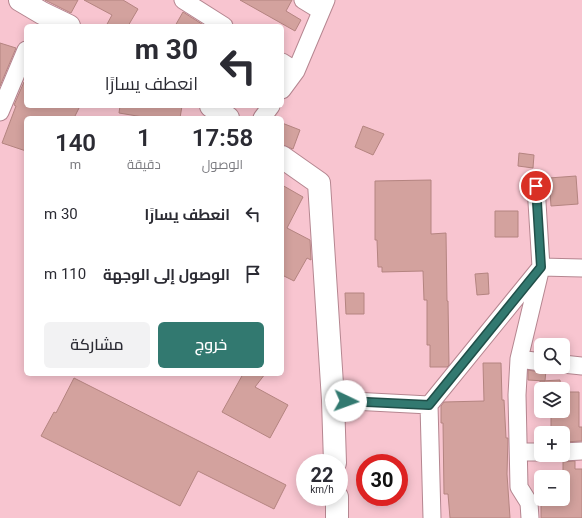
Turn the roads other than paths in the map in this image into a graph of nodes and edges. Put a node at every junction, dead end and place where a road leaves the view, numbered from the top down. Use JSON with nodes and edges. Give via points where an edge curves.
{"nodes":[{"id":1,"x":183,"y":0,"type":"edge"},
{"id":2,"x":303,"y":0,"type":"edge"},
{"id":3,"x":323,"y":6,"type":"edge"},
{"id":4,"x":33,"y":9,"type":"edge"},
{"id":5,"x":65,"y":24,"type":"edge"},
{"id":6,"x":221,"y":24,"type":"edge"},
{"id":7,"x":24,"y":55,"type":"edge"},
{"id":8,"x":289,"y":67,"type":"edge"},
{"id":9,"x":284,"y":83,"type":"edge"},
{"id":10,"x":214,"y":108,"type":"edge"},
{"id":11,"x":0,"y":112,"type":"edge"},
{"id":12,"x":225,"y":116,"type":"edge"},
{"id":13,"x":284,"y":158,"type":"edge"},
{"id":14,"x":536,"y":186,"type":"dead end"},
{"id":15,"x":541,"y":267,"type":"junction"},
{"id":16,"x":582,"y":268,"type":"edge"},
{"id":17,"x":519,"y":359,"type":"junction"},
{"id":18,"x":534,"y":361,"type":"edge"},
{"id":19,"x":570,"y":365,"type":"edge"},
{"id":20,"x":582,"y":366,"type":"edge"},
{"id":21,"x":333,"y":400,"type":"junction"},
{"id":22,"x":429,"y":405,"type":"junction"},
{"id":23,"x":520,"y":452,"type":"junction"},
{"id":24,"x":534,"y":452,"type":"edge"},
{"id":25,"x":570,"y":452,"type":"edge"},
{"id":26,"x":582,"y":452,"type":"edge"},
{"id":27,"x":335,"y":454,"type":"edge"},
{"id":28,"x":337,"y":506,"type":"edge"},
{"id":29,"x":338,"y":518,"type":"edge"},
{"id":30,"x":432,"y":518,"type":"edge"},
{"id":31,"x":530,"y":518,"type":"edge"}],
"edges":[{"from":1,"to":6,"type":"street"},
{"from":2,"to":3,"type":"street"},
{"from":3,"to":8,"type":"street"},
{"from":4,"to":5,"type":"street"},
{"from":7,"to":11,"type":"street"},
{"from":8,"to":9,"type":"street"},
{"from":10,"to":12,"type":"street"},
{"from":13,"to":21,"type":"street","via":[[319,183]]},
{"from":14,"to":15,"type":"street"},
{"from":15,"to":16,"type":"street"},
{"from":15,"to":17,"type":"street"},
{"from":15,"to":22,"type":"street"},
{"from":17,"to":18,"type":"street"},
{"from":17,"to":23,"type":"street"},
{"from":19,"to":20,"type":"street"},
{"from":21,"to":22,"type":"street"},
{"from":21,"to":27,"type":"street"},
{"from":22,"to":30,"type":"street"},
{"from":23,"to":24,"type":"street"},
{"from":23,"to":31,"type":"street","via":[[519,487],[529,504]]},
{"from":25,"to":26,"type":"street"},
{"from":28,"to":29,"type":"street"}]}
